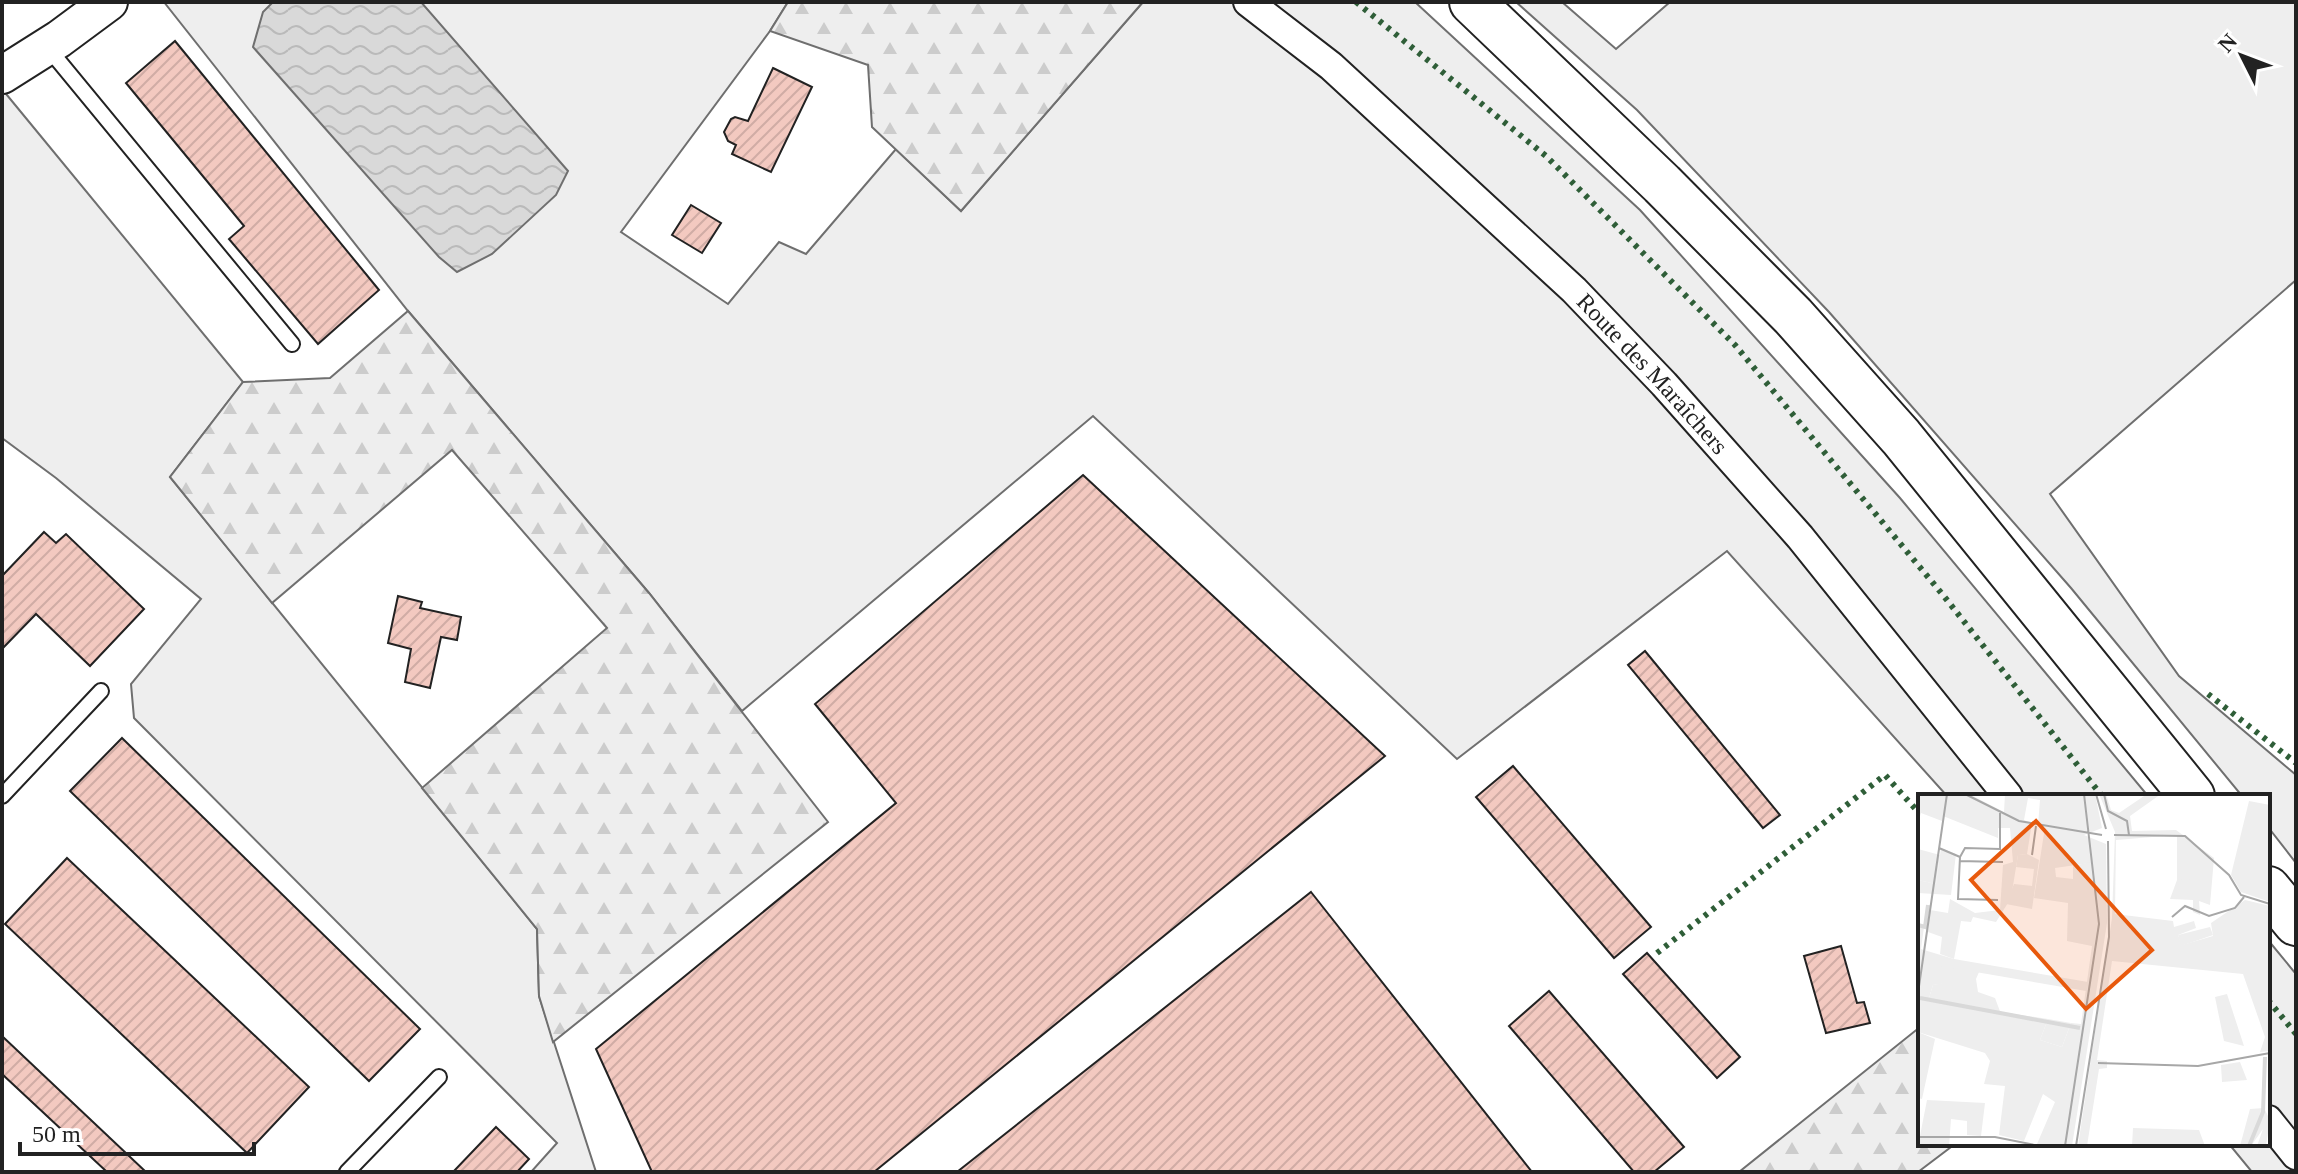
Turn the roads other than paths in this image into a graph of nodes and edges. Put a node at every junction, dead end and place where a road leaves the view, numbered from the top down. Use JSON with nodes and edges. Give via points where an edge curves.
{"nodes":[{"id":1,"x":109,"y":2,"type":"edge"},
{"id":2,"x":1248,"y":2,"type":"edge"},
{"id":3,"x":1472,"y":2,"type":"edge"},
{"id":4,"x":47,"y":47,"type":"junction"},
{"id":5,"x":2,"y":75,"type":"edge"},
{"id":6,"x":292,"y":344,"type":"dead end"},
{"id":7,"x":101,"y":691,"type":"dead end"},
{"id":8,"x":2006,"y":794,"type":"edge"},
{"id":9,"x":2190,"y":794,"type":"edge"},
{"id":10,"x":2,"y":796,"type":"edge"},
{"id":11,"x":2270,"y":891,"type":"edge"},
{"id":12,"x":2296,"y":923,"type":"edge"},
{"id":13,"x":439,"y":1077,"type":"dead end"},
{"id":14,"x":2270,"y":1122,"type":"edge"},
{"id":15,"x":2296,"y":1155,"type":"edge"},
{"id":16,"x":347,"y":1172,"type":"edge"}],
"edges":[{"from":1,"to":4,"type":"street"},
{"from":2,"to":8,"type":"street","name":"Route des Maraîchers","via":[[1331,66],[1574,290],[1654,373],[1800,537]]},
{"from":3,"to":9,"type":"main road","via":[[1803,327],[1901,437]]},
{"from":4,"to":5,"type":"street"},
{"from":4,"to":6,"type":"lane"},
{"from":7,"to":10,"type":"lane"},
{"from":11,"to":12,"type":"main road"},
{"from":13,"to":16,"type":"lane"},
{"from":14,"to":15,"type":"street"}]}
